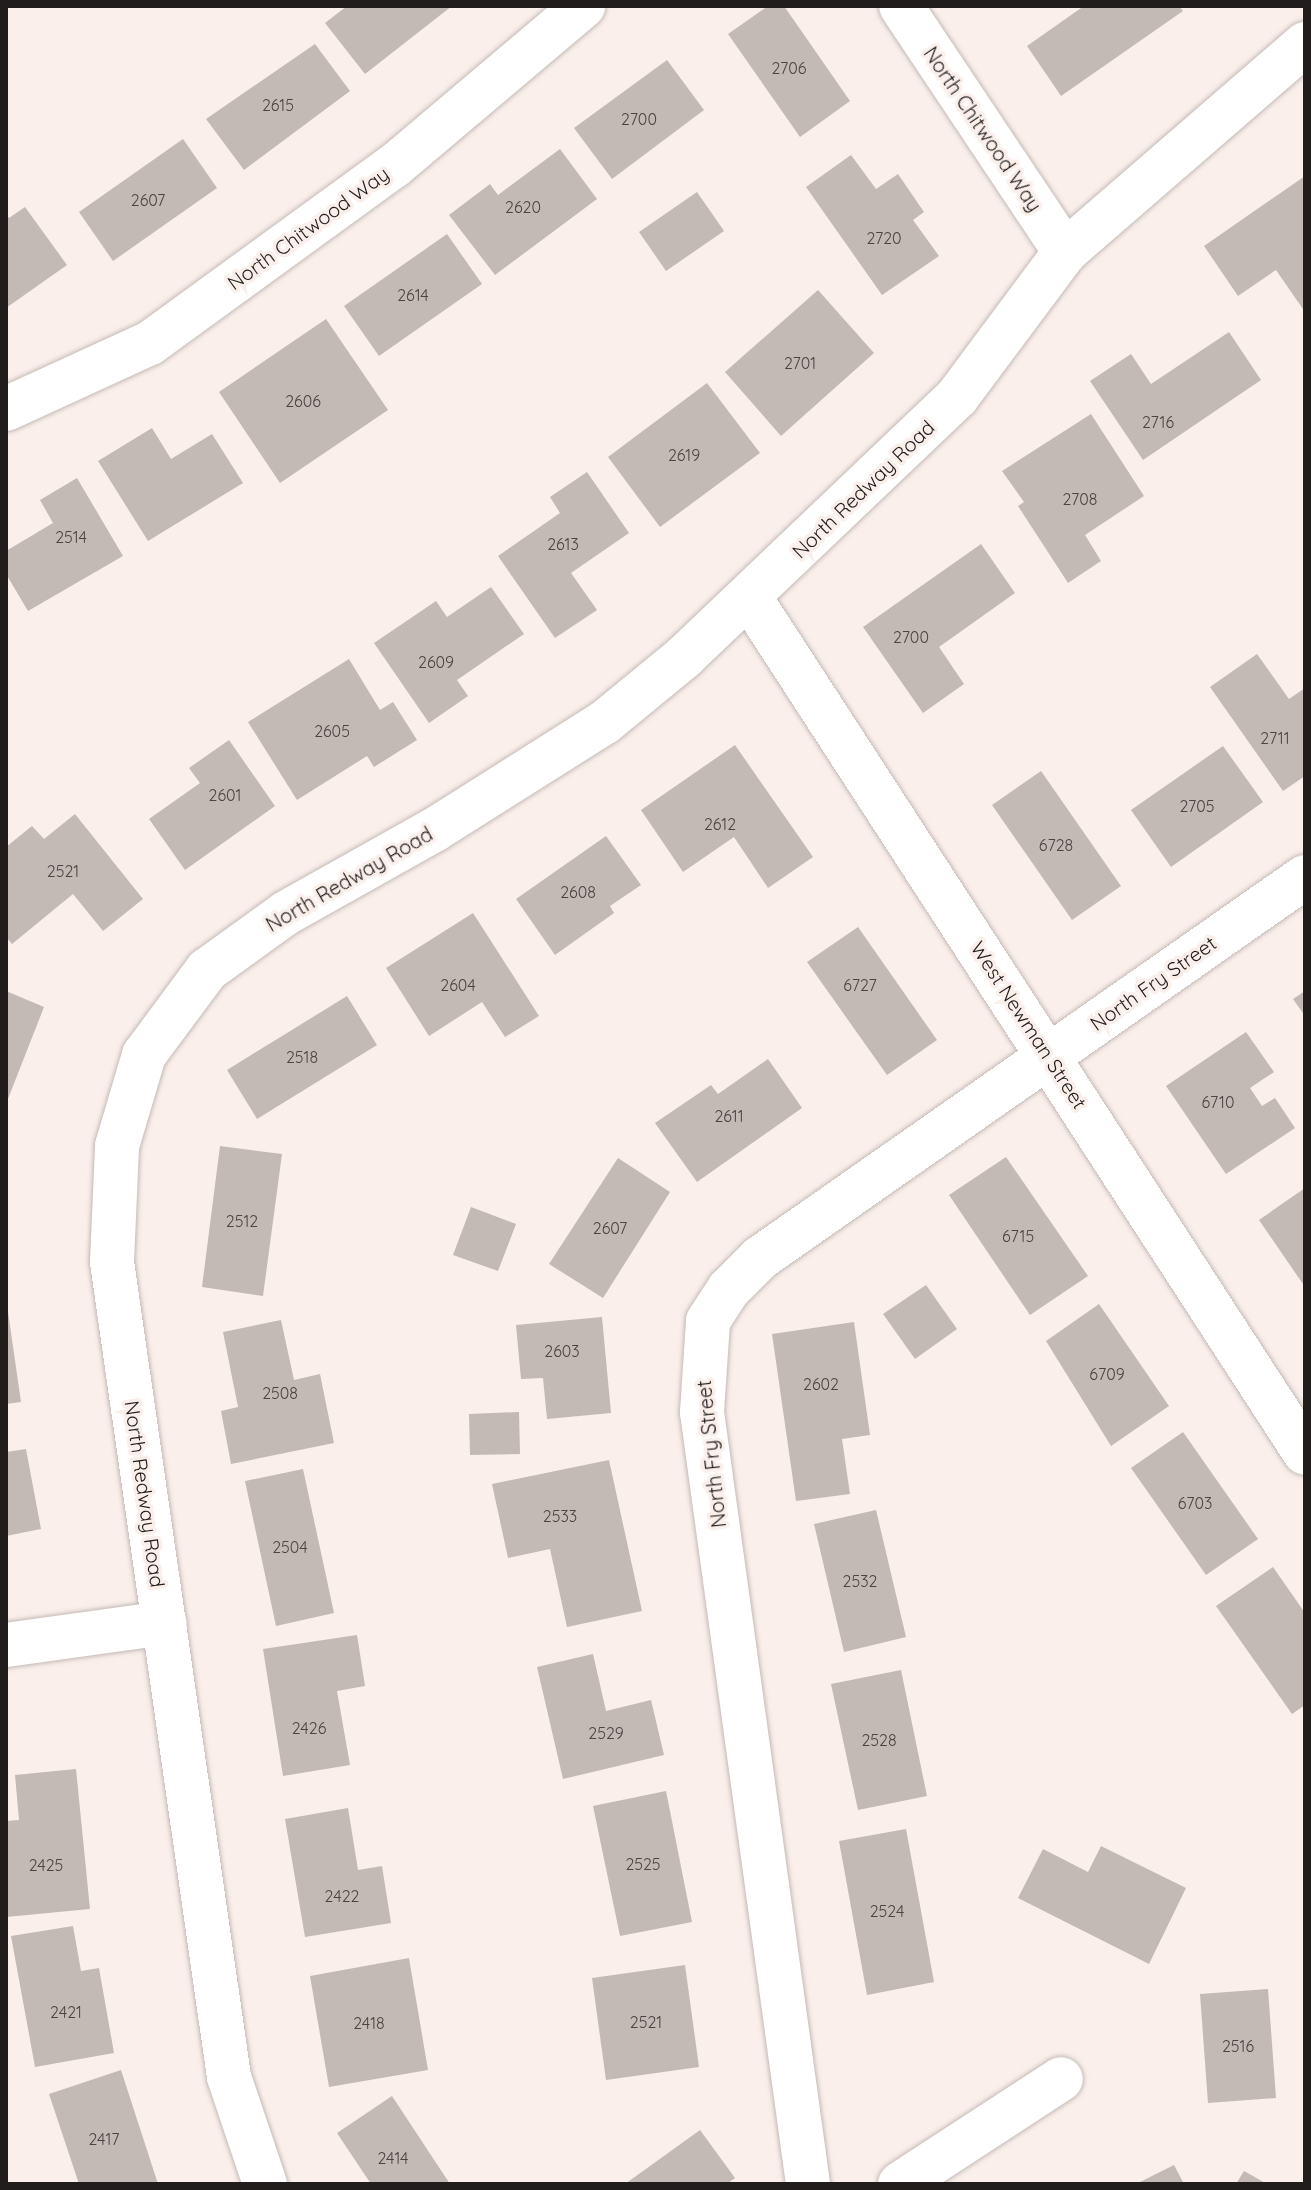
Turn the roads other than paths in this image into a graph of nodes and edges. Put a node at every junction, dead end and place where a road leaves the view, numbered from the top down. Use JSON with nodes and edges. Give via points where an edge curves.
{"nodes":[{"id":1,"x":583,"y":6,"type":"edge"},
{"id":2,"x":901,"y":6,"type":"edge"},
{"id":3,"x":1305,"y":44,"type":"edge"},
{"id":4,"x":1065,"y":252,"type":"junction"},
{"id":5,"x":6,"y":409,"type":"edge"},
{"id":6,"x":750,"y":598,"type":"junction"},
{"id":7,"x":1305,"y":877,"type":"edge"},
{"id":8,"x":1049,"y":1056,"type":"junction"},
{"id":9,"x":1305,"y":1453,"type":"edge"},
{"id":10,"x":164,"y":1623,"type":"junction"},
{"id":11,"x":6,"y":1645,"type":"edge"},
{"id":12,"x":1061,"y":2079,"type":"dead end"},
{"id":13,"x":265,"y":2184,"type":"edge"},
{"id":14,"x":808,"y":2184,"type":"edge"},
{"id":15,"x":900,"y":2184,"type":"edge"}],
"edges":[{"from":1,"to":5,"type":"street","name":"North Chitwood Way","via":[[394,166],[150,343]]},
{"from":2,"to":4,"type":"street","name":"North Chitwood Way"},
{"from":3,"to":4,"type":"street","name":"North Redway Road"},
{"from":4,"to":6,"type":"street","name":"North Redway Road","via":[[957,397]]},
{"from":6,"to":8,"type":"street","name":"West Newman Street"},
{"from":6,"to":10,"type":"street","name":"North Redway Road","via":[[605,722],[434,830],[286,913],[207,970],[144,1055],[117,1146],[112,1262]]},
{"from":7,"to":8,"type":"street","name":"North Fry Street"},
{"from":8,"to":9,"type":"street","name":"West Newman Street"},
{"from":8,"to":14,"type":"street","name":"North Fry Street","via":[[760,1258],[729,1289],[708,1321],[702,1412]]},
{"from":10,"to":11,"type":"street"},
{"from":10,"to":13,"type":"street","name":"North Redway Road","via":[[229,2077]]},
{"from":12,"to":15,"type":"street"}]}
